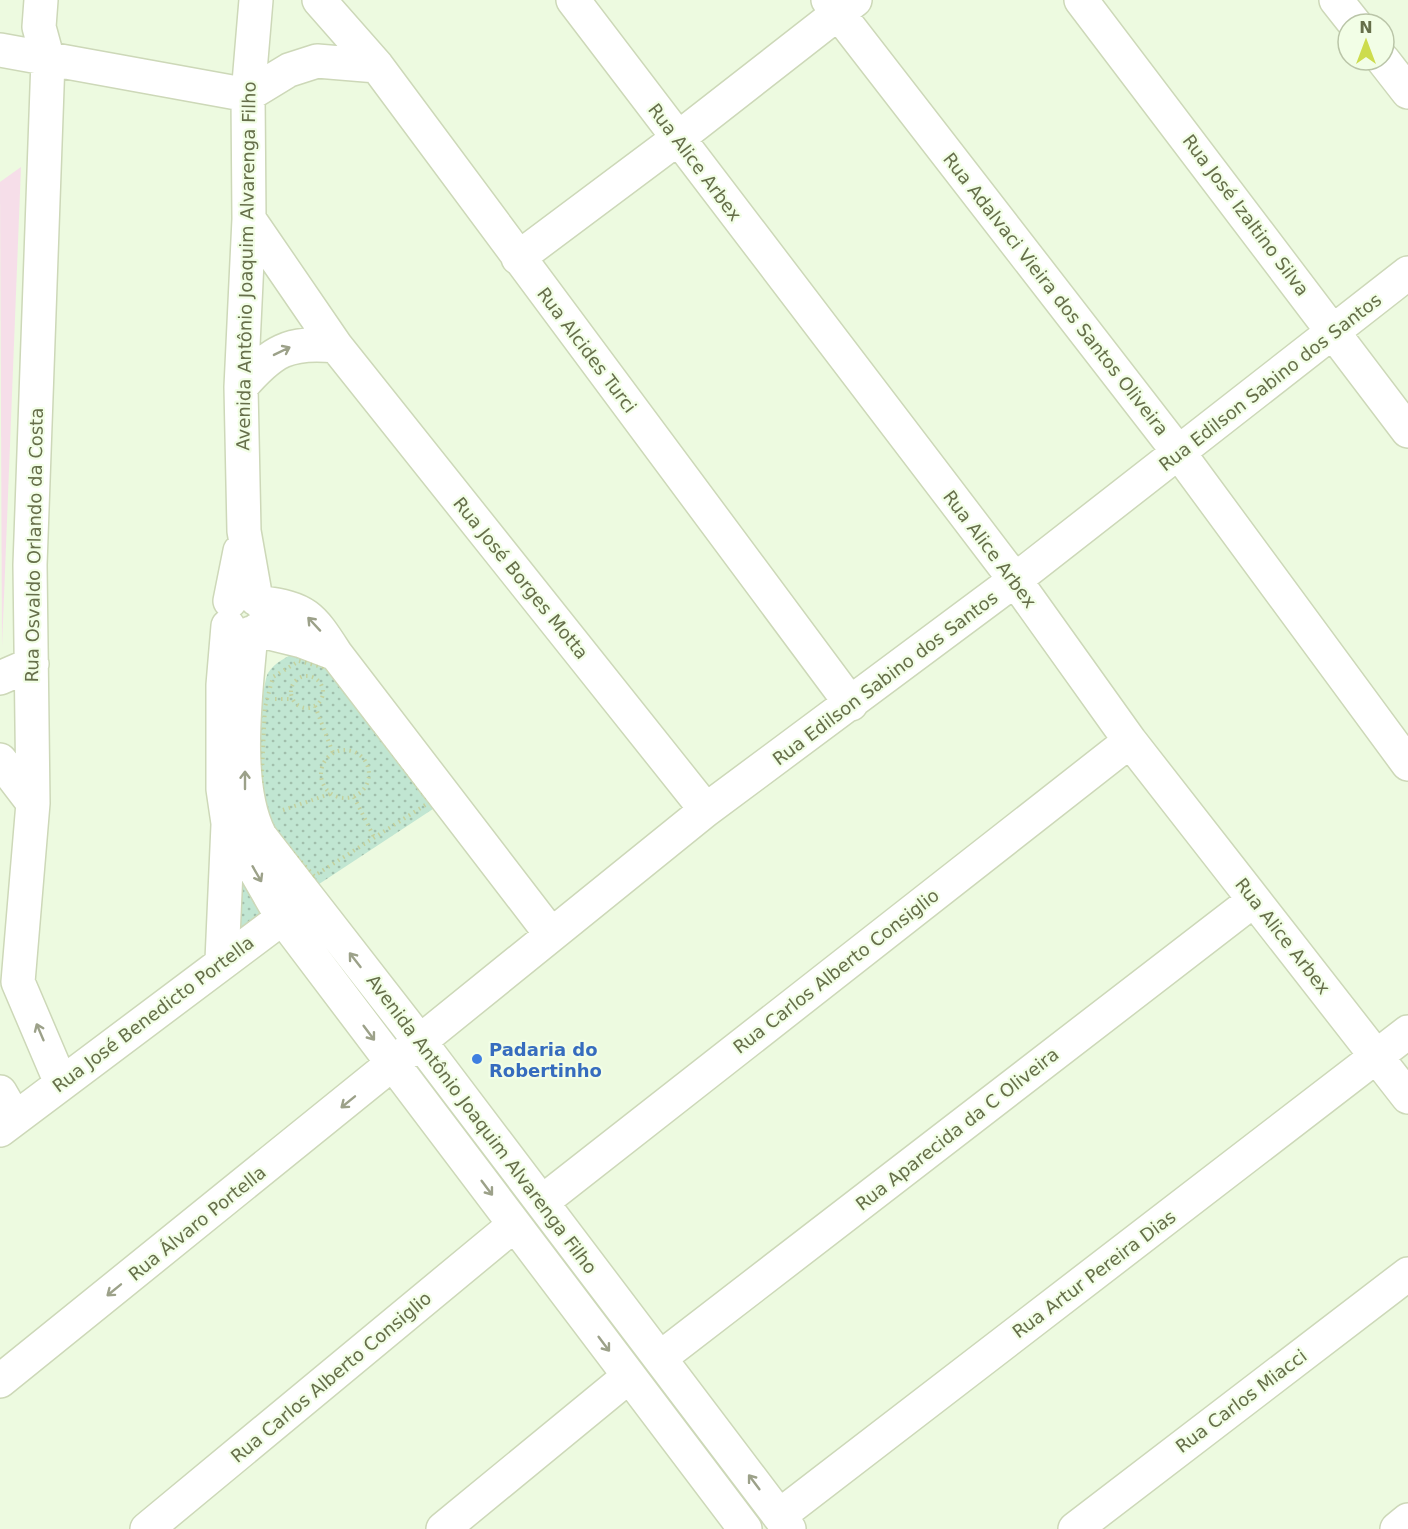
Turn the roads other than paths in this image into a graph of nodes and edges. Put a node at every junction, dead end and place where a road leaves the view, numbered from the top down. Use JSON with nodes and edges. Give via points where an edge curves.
{"nodes":[{"id":1,"x":41,"y":0,"type":"edge"},
{"id":2,"x":256,"y":0,"type":"edge"},
{"id":3,"x":320,"y":0,"type":"edge"},
{"id":4,"x":573,"y":0,"type":"edge"},
{"id":5,"x":1081,"y":0,"type":"edge"},
{"id":6,"x":1336,"y":0,"type":"edge"},
{"id":7,"x":841,"y":4,"type":"edge"},
{"id":8,"x":1346,"y":12,"type":"edge"},
{"id":9,"x":0,"y":50,"type":"edge"},
{"id":10,"x":48,"y":60,"type":"junction"},
{"id":11,"x":377,"y":66,"type":"junction"},
{"id":12,"x":1392,"y":72,"type":"edge"},
{"id":13,"x":1408,"y":92,"type":"edge"},
{"id":14,"x":248,"y":95,"type":"junction"},
{"id":15,"x":677,"y":139,"type":"junction"},
{"id":16,"x":249,"y":219,"type":"junction"},
{"id":17,"x":518,"y":258,"type":"junction"},
{"id":18,"x":1408,"y":273,"type":"edge"},
{"id":19,"x":1335,"y":332,"type":"junction"},
{"id":20,"x":336,"y":346,"type":"junction"},
{"id":21,"x":241,"y":387,"type":"junction"},
{"id":22,"x":1408,"y":431,"type":"edge"},
{"id":23,"x":1179,"y":453,"type":"junction"},
{"id":24,"x":1015,"y":580,"type":"junction"},
{"id":25,"x":247,"y":615,"type":"junction"},
{"id":26,"x":32,"y":664,"type":"junction"},
{"id":27,"x":0,"y":678,"type":"edge"},
{"id":28,"x":234,"y":689,"type":"junction"},
{"id":29,"x":851,"y":704,"type":"junction"},
{"id":30,"x":1130,"y":741,"type":"junction"},
{"id":31,"x":0,"y":760,"type":"edge"},
{"id":32,"x":1408,"y":764,"type":"edge"},
{"id":33,"x":33,"y":803,"type":"junction"},
{"id":34,"x":706,"y":810,"type":"junction"},
{"id":35,"x":228,"y":823,"type":"junction"},
{"id":36,"x":1254,"y":900,"type":"junction"},
{"id":37,"x":295,"y":908,"type":"junction"},
{"id":38,"x":550,"y":933,"type":"junction"},
{"id":39,"x":222,"y":960,"type":"junction"},
{"id":40,"x":9,"y":986,"type":"edge"},
{"id":41,"x":1408,"y":1032,"type":"edge"},
{"id":42,"x":421,"y":1043,"type":"junction"},
{"id":43,"x":1378,"y":1056,"type":"junction"},
{"id":44,"x":394,"y":1065,"type":"junction"},
{"id":45,"x":61,"y":1083,"type":"junction"},
{"id":46,"x":1408,"y":1097,"type":"edge"},
{"id":47,"x":5,"y":1113,"type":"edge"},
{"id":48,"x":542,"y":1202,"type":"junction"},
{"id":49,"x":514,"y":1225,"type":"junction"},
{"id":50,"x":1408,"y":1274,"type":"edge"},
{"id":51,"x":660,"y":1358,"type":"junction"},
{"id":52,"x":628,"y":1377,"type":"junction"},
{"id":53,"x":0,"y":1381,"type":"edge"},
{"id":54,"x":1408,"y":1521,"type":"edge"},
{"id":55,"x":784,"y":1522,"type":"edge"},
{"id":56,"x":147,"y":1529,"type":"edge"},
{"id":57,"x":443,"y":1529,"type":"edge"},
{"id":58,"x":745,"y":1529,"type":"edge"},
{"id":59,"x":1075,"y":1529,"type":"edge"},
{"id":60,"x":1397,"y":1529,"type":"edge"}],
"edges":[{"from":1,"to":10,"type":"street","name":"Rua Osvaldo Orlando da Costa","via":[[39,27]]},
{"from":2,"to":14,"type":"street","name":"Avenida Antônio Joaquim Alvarenga Filho"},
{"from":3,"to":11,"type":"street","name":"Rua Alcides Turci"},
{"from":4,"to":15,"type":"street","name":"Rua Alice Arbex"},
{"from":5,"to":19,"type":"street","name":"Rua José Izaltino Silva"},
{"from":6,"to":8,"type":"street"},
{"from":7,"to":15,"type":"street"},
{"from":7,"to":23,"type":"street","name":"Rua Adalvaci Vieira dos Santos Oliveira"},
{"from":9,"to":10,"type":"street"},
{"from":10,"to":14,"type":"street"},
{"from":10,"to":26,"type":"street","name":"Rua Osvaldo Orlando da Costa","via":[[30,565]]},
{"from":11,"to":14,"type":"street","via":[[317,61],[289,70]]},
{"from":11,"to":17,"type":"street","name":"Rua Alcides Turci"},
{"from":12,"to":13,"type":"street"},
{"from":14,"to":16,"type":"street","name":"Avenida Antônio Joaquim Alvarenga Filho"},
{"from":15,"to":17,"type":"street"},
{"from":15,"to":24,"type":"street","name":"Rua Alice Arbex"},
{"from":16,"to":20,"type":"street","name":"Rua José Borges Motta"},
{"from":16,"to":21,"type":"street","name":"Avenida Antônio Joaquim Alvarenga Filho"},
{"from":17,"to":29,"type":"street","name":"Rua Alcides Turci"},
{"from":18,"to":19,"type":"street","name":"Rua Edilson Sabino dos Santos"},
{"from":19,"to":22,"type":"street","name":"Rua José Izaltino Silva"},
{"from":19,"to":23,"type":"street","name":"Rua Edilson Sabino dos Santos"},
{"from":21,"to":20,"type":"street","one_way":true,"via":[[263,362],[288,348],[312,343]]},
{"from":20,"to":34,"type":"street","name":"Rua José Borges Motta"},
{"from":21,"to":25,"type":"street","name":"Avenida Antônio Joaquim Alvarenga Filho"},
{"from":23,"to":24,"type":"street","name":"Rua Edilson Sabino dos Santos"},
{"from":23,"to":32,"type":"street","name":"Rua Adalvaci Vieira dos Santos Oliveira"},
{"from":24,"to":29,"type":"street","name":"Rua Edilson Sabino dos Santos"},
{"from":24,"to":30,"type":"street","name":"Rua Alice Arbex"},
{"from":25,"to":28,"type":"street","name":"Avenida Antônio Joaquim Alvarenga Filho"},
{"from":25,"to":38,"type":"street","via":[[336,654]]},
{"from":26,"to":27,"type":"street"},
{"from":26,"to":33,"type":"street","name":"Rua Osvaldo Orlando da Costa"},
{"from":28,"to":35,"type":"street","name":"Avenida Antônio Joaquim Alvarenga Filho","via":[[223,789]]},
{"from":37,"to":28,"type":"street","name":"Avenida Antônio Joaquim Alvarenga Filho","one_way":true,"via":[[253,822],[244,790]]},
{"from":29,"to":34,"type":"street","name":"Rua Edilson Sabino dos Santos"},
{"from":30,"to":36,"type":"street","name":"Rua Alice Arbex"},
{"from":30,"to":48,"type":"street","name":"Rua Carlos Alberto Consiglio"},
{"from":31,"to":33,"type":"street"},
{"from":33,"to":40,"type":"street","name":"Rua Osvaldo Orlando da Costa"},
{"from":34,"to":38,"type":"street","name":"Rua Edilson Sabino dos Santos"},
{"from":35,"to":37,"type":"street","name":"Avenida Antônio Joaquim Alvarenga Filho","one_way":true},
{"from":35,"to":39,"type":"street"},
{"from":36,"to":43,"type":"street","name":"Rua Alice Arbex"},
{"from":36,"to":51,"type":"street","name":"Rua Aparecida da C Oliveira"},
{"from":37,"to":39,"type":"street","name":"Rua José Benedicto Portella"},
{"from":42,"to":37,"type":"street","name":"Avenida Antônio Joaquim Alvarenga Filho","one_way":true},
{"from":37,"to":44,"type":"street","name":"Avenida Antônio Joaquim Alvarenga Filho","one_way":true},
{"from":38,"to":42,"type":"street","name":"Rua Edilson Sabino dos Santos"},
{"from":39,"to":45,"type":"street","name":"Rua José Benedicto Portella"},
{"from":45,"to":40,"type":"street","name":"Rua Osvaldo Orlando da Costa","one_way":true},
{"from":41,"to":43,"type":"street","name":"Rua Artur Pereira Dias"},
{"from":42,"to":44,"type":"street","name":"Rua Edilson Sabino dos Santos"},
{"from":42,"to":48,"type":"street","name":"Avenida Antônio Joaquim Alvarenga Filho"},
{"from":43,"to":46,"type":"street","name":"Rua Alice Arbex"},
{"from":43,"to":55,"type":"street","name":"Rua Artur Pereira Dias"},
{"from":44,"to":49,"type":"street","name":"Avenida Antônio Joaquim Alvarenga Filho","one_way":true},
{"from":44,"to":53,"type":"street","name":"Rua Álvaro Portella","one_way":true},
{"from":45,"to":47,"type":"street","name":"Rua José Benedicto Portella"},
{"from":48,"to":51,"type":"street","name":"Avenida Antônio Joaquim Alvarenga Filho"},
{"from":49,"to":52,"type":"street","name":"Avenida Antônio Joaquim Alvarenga Filho","one_way":true},
{"from":49,"to":56,"type":"street","name":"Rua Carlos Alberto Consiglio"},
{"from":50,"to":59,"type":"street","name":"Rua Carlos Miacci"},
{"from":55,"to":51,"type":"street","name":"Avenida Antônio Joaquim Alvarenga Filho","one_way":true},
{"from":52,"to":57,"type":"street"},
{"from":52,"to":58,"type":"street","name":"Avenida Antônio Joaquim Alvarenga Filho"},
{"from":54,"to":60,"type":"street"}]}
